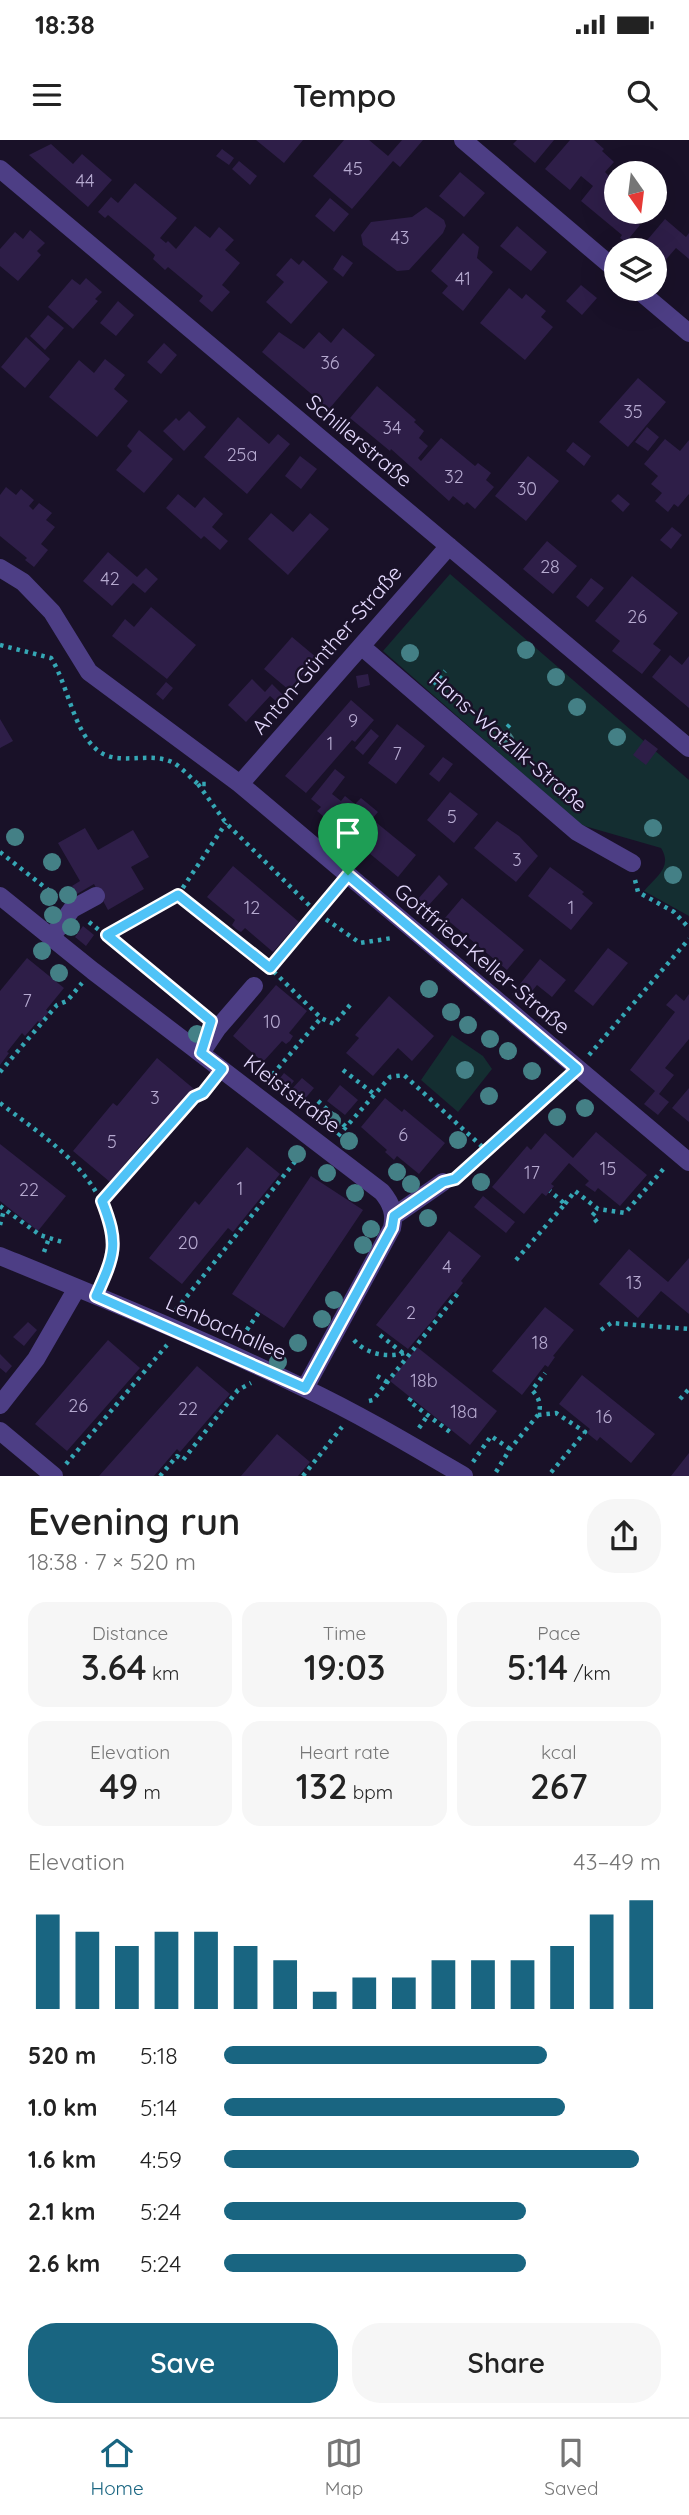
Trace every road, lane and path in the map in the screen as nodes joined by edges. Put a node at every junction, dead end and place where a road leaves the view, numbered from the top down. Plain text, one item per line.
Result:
1 (463, 140) edge
2 (0, 169) edge
3 (604, 260) edge
4 (651, 301) edge
5 (689, 333) edge
6 (449, 546) junction
7 (0, 568) edge
8 (0, 645) edge
9 (361, 646) junction
10 (689, 748) edge
11 (198, 784) junction
12 (213, 784) dead end
13 (240, 784) junction
14 (226, 824) junction
15 (0, 852) edge
16 (632, 863) joint
17 (348, 875) junction
18 (96, 895) dead end
19 (178, 895) junction
20 (0, 896) edge
21 (64, 903) dead end
22 (317, 913) junction
23 (83, 917) dead end
24 (689, 928) edge
25 (417, 934) junction
26 (107, 935) junction
27 (51, 938) junction
28 (689, 939) edge
29 (270, 968) junction
30 (93, 971) junction
31 (254, 986) dead end
32 (350, 1005) dead end
33 (321, 1018) junction
34 (211, 1021) dead end
35 (201, 1053) junction
36 (222, 1069) junction
37 (577, 1069) junction
38 (343, 1070) dead end
39 (0, 1072) edge
40 (374, 1094) junction
41 (256, 1095) junction
42 (317, 1101) dead end
43 (0, 1103) edge
44 (346, 1127) junction
45 (320, 1144) junction
46 (488, 1152) junction
47 (683, 1158) edge
48 (443, 1182) joint
49 (550, 1191) dead end
50 (102, 1201) junction
51 (565, 1203) junction
52 (2, 1208) edge
53 (598, 1209) junction
54 (394, 1216) junction
55 (597, 1222) dead end
56 (0, 1225) edge
57 (49, 1238) junction
58 (62, 1242) dead end
59 (44, 1252) dead end
60 (0, 1256) edge
61 (516, 1260) dead end
62 (77, 1288) junction
63 (459, 1292) dead end
64 (96, 1296) junction
65 (259, 1312) dead end
66 (165, 1325) junction
67 (338, 1328) junction
68 (689, 1329) edge
69 (601, 1330) dead end
70 (380, 1335) dead end
71 (242, 1338) dead end
72 (167, 1345) dead end
73 (406, 1355) junction
74 (545, 1373) dead end
75 (377, 1376) dead end
76 (387, 1382) junction
77 (248, 1385) dead end
78 (305, 1388) junction
79 (689, 1388) edge
80 (411, 1398) dead end
81 (680, 1399) dead end
82 (0, 1405) edge
83 (351, 1412) junction
84 (428, 1415) junction
85 (538, 1415) junction
86 (419, 1428) dead end
87 (340, 1429) dead end
88 (0, 1431) edge
89 (452, 1431) dead end
90 (510, 1449) junction
91 (59, 1470) edge
92 (496, 1472) dead end
93 (160, 1475) edge
94 (304, 1475) edge
95 (464, 1475) edge
96 (548, 1475) edge

1 - 3 street
2 - 6 street, Schillerstraße
4 - 5 street
6 - 9 street, Anton-Günther-Straße
6 - 10 street, Schillerstraße
7 - 13 street, Gottfried-Keller-Straße
8 - 11 path
9 - 13 street, Anton-Günther-Straße
9 - 16 street, Hans-Watzlik-Straße
11 - 12 path
11 - 14 path
13 - 17 street, Gottfried-Keller-Straße
14 - 19 path
14 - 22 path
15 - 21 path
16 - 24 path
17 - 22 path
17 - 25 street, Gottfried-Keller-Straße
18 - 27 street
19 - 26 path
19 - 29 path
20 - 27 street, Kleiststraße
22 - 25 path
22 - 29 path
23 - 26 path
25 - 37 street, Gottfried-Keller-Straße
26 - 34 path
27 - 30 street, Kleiststraße
28 - 37 path
29 - 33 path
30 - 35 street, Kleiststraße
30 - 39 path
31 - 35 street
32 - 33 path
33 - 41 path
35 - 36 street, Kleiststraße
36 - 41 street, Kleiststraße
36 - 50 path
37 - 46 path
37 - 47 street, Gottfried-Keller-Straße
38 - 40 path
40 - 44 path
40 - 46 path
41 - 45 street, Kleiststraße
42 - 44 path
43 - 50 path
44 - 45 path
45 - 54 street, Kleiststraße
45 - 66 path
46 - 48 path
47 - 53 path
48 - 54 street
49 - 51 path
50 - 64 path
51 - 53 path
51 - 61 path
52 - 56 path
52 - 57 path
53 - 55 path
54 - 67 street
57 - 58 path
57 - 59 path
60 - 62 street, Lenbachallee
62 - 64 street, Lenbachallee
62 - 82 street
63 - 73 path
64 - 66 street, Lenbachallee
65 - 71 path
66 - 78 street, Lenbachallee
67 - 73 path
67 - 78 street
68 - 69 path
70 - 73 path
72 - 91 path
73 - 76 path
74 - 85 path
75 - 76 path
76 - 83 path
77 - 93 path
78 - 83 street, Lenbachallee
79 - 81 path
80 - 84 path
83 - 95 street, Lenbachallee
84 - 86 path
84 - 89 path
85 - 90 path
85 - 96 path
87 - 94 path
88 - 91 street
90 - 92 path
90 - 95 path

